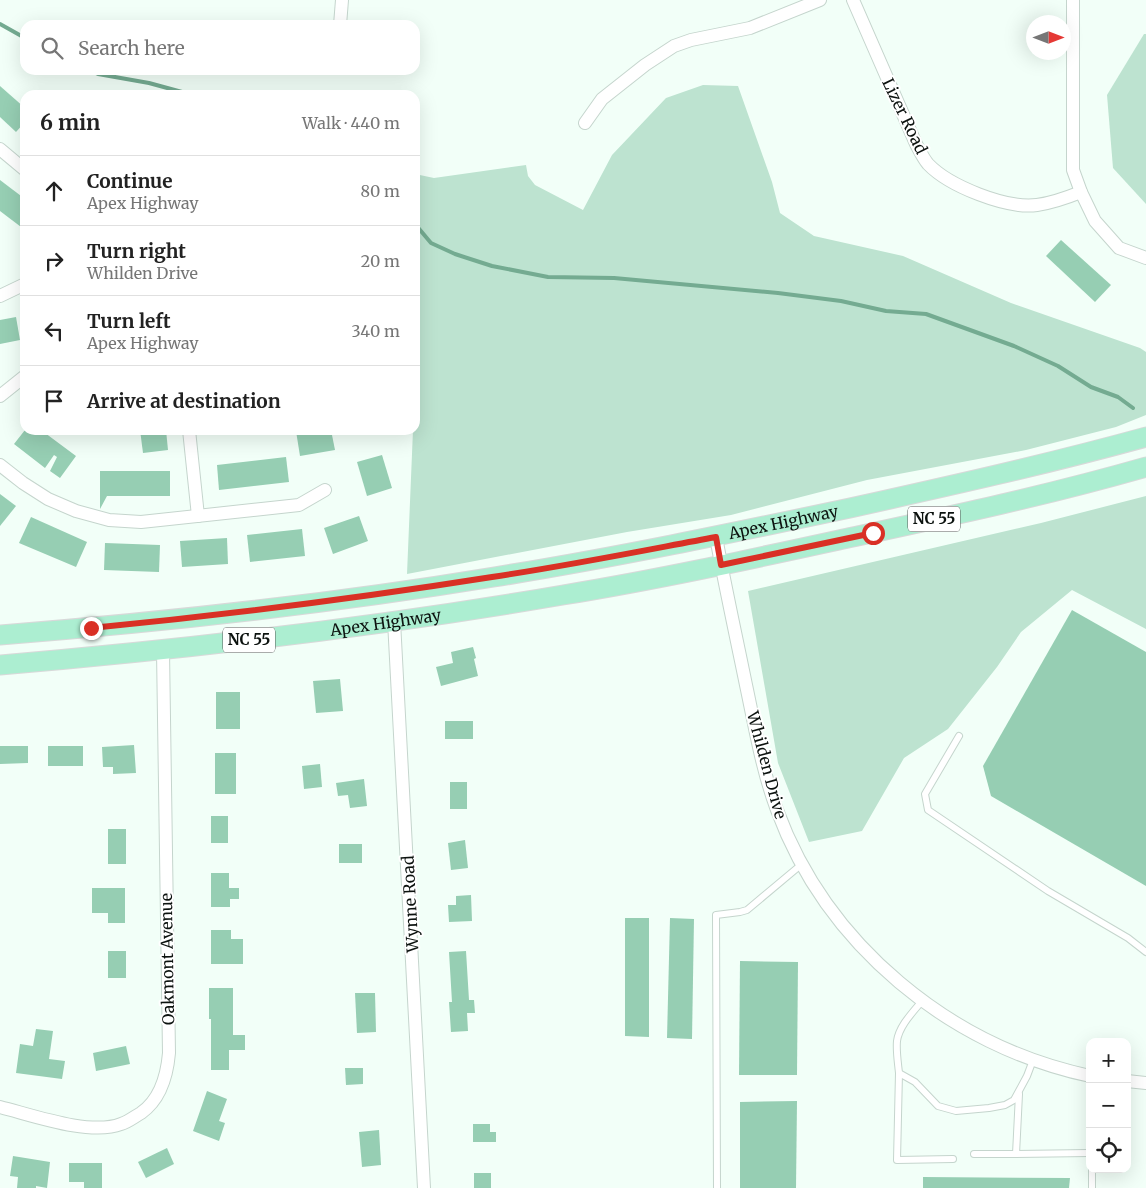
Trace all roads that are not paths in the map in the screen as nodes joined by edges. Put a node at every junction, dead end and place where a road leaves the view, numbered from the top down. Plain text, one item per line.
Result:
1 (342, 0) edge
2 (820, 0) edge
3 (853, 0) edge
4 (1073, 0) edge
5 (340, 20) edge
6 (585, 123) dead end
7 (0, 149) edge
8 (20, 166) edge
9 (1080, 192) junction
10 (1146, 258) edge
11 (20, 286) edge
12 (0, 296) edge
13 (20, 380) edge
14 (0, 396) edge
15 (190, 435) edge
16 (1146, 437) edge
17 (0, 466) edge
18 (1146, 467) edge
19 (325, 490) dead end
20 (198, 516) junction
21 (716, 537) junction
22 (721, 565) junction
23 (394, 621) junction
24 (0, 636) edge
25 (163, 650) junction
26 (0, 665) edge
27 (959, 736) dead end
28 (802, 864) junction
29 (1146, 952) edge
30 (922, 1001) junction
31 (1033, 1060) junction
32 (899, 1073) junction
33 (1086, 1075) edge
34 (1131, 1081) edge
35 (1146, 1083) edge
36 (1019, 1093) junction
37 (0, 1107) edge
38 (1086, 1153) edge
39 (974, 1154) dead end
40 (1016, 1154) junction
41 (953, 1159) dead end
42 (1092, 1173) edge
43 (424, 1188) edge
44 (717, 1188) edge
45 (1092, 1188) edge

1 - 5 street
2 - 6 street
3 - 9 street, Lizer Road
4 - 9 street
7 - 8 street
9 - 10 street
11 - 12 street
13 - 14 street
15 - 20 street
16 - 21 main road, Apex Highway / NC 55
17 - 20 street
18 - 22 main road, Apex Highway / NC 55
19 - 20 street
21 - 22 street, Whilden Drive
21 - 24 main road, Apex Highway / NC 55
22 - 23 main road, Apex Highway / NC 55
22 - 28 street, Whilden Drive
23 - 25 main road, Apex Highway / NC 55
23 - 43 street, Wynne Road
25 - 26 main road, Apex Highway / NC 55
25 - 37 street, Oakmont Avenue
27 - 29 lane
28 - 30 street, Whilden Drive
28 - 44 lane
30 - 31 street, Whilden Drive
30 - 32 lane
31 - 33 street, Whilden Drive
31 - 36 lane
32 - 36 lane
32 - 41 lane
34 - 35 street
36 - 40 lane
38 - 40 lane
39 - 40 lane
42 - 45 lane

